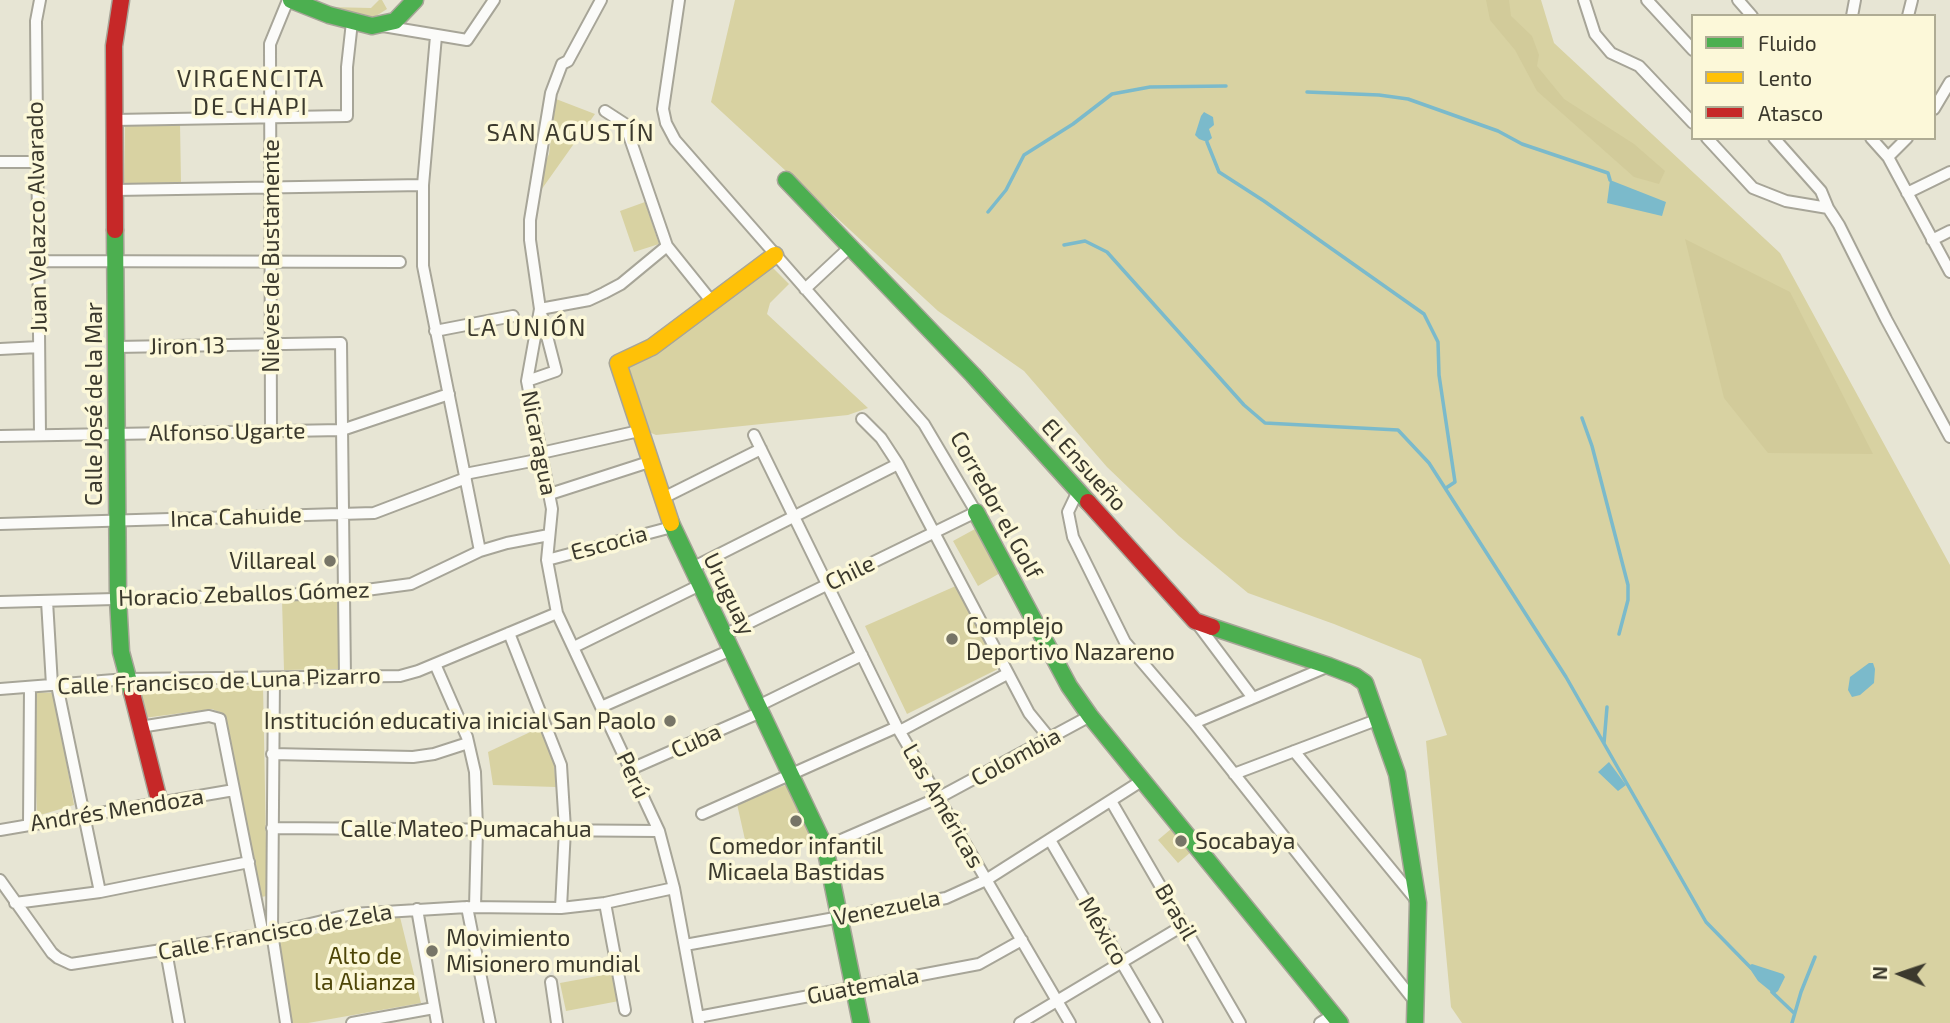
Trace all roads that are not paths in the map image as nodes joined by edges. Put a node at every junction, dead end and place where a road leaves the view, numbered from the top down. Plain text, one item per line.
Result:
1 (40, 0) edge
2 (121, 0) edge
3 (290, 0) edge
4 (415, 0) edge
5 (494, 0) edge
6 (601, 0) edge
7 (679, 0) edge
8 (1584, 0) edge
9 (1647, 0) edge
10 (1738, 0) edge
11 (1750, 14) edge
12 (352, 22) junction
13 (380, 26) junction
14 (436, 36) junction
15 (1691, 48) edge
16 (1950, 82) edge
17 (1936, 105) edge
18 (605, 111) dead end
19 (270, 117) junction
20 (114, 120) junction
21 (1691, 121) edge
22 (1709, 140) edge
23 (1776, 140) edge
24 (1873, 140) edge
25 (1906, 140) edge
26 (1888, 158) junction
27 (0, 162) edge
28 (37, 162) junction
29 (1950, 172) edge
30 (786, 180) dead end
31 (423, 185) junction
32 (270, 188) junction
33 (115, 190) junction
34 (1907, 193) junction
35 (1828, 208) junction
36 (1950, 231) edge
37 (1932, 240) junction
38 (667, 246) junction
39 (850, 247) junction
40 (775, 255) junction
41 (271, 260) junction
42 (38, 261) junction
43 (115, 261) junction
44 (400, 262) dead end
45 (1950, 272) edge
46 (805, 289) junction
47 (712, 302) junction
48 (540, 309) junction
49 (513, 316) dead end
50 (435, 331) junction
51 (271, 344) junction
52 (39, 347) junction
53 (116, 347) junction
54 (0, 349) edge
55 (527, 381) junction
56 (449, 394) junction
57 (862, 419) dead end
58 (342, 430) junction
59 (271, 431) junction
60 (639, 432) junction
61 (117, 434) junction
62 (40, 435) junction
63 (754, 435) dead end
64 (0, 436) edge
65 (1950, 437) edge
66 (761, 449) junction
67 (542, 456) junction
68 (649, 462) junction
69 (898, 464) junction
70 (465, 476) junction
71 (1078, 491) junction
72 (550, 494) junction
73 (661, 499) junction
74 (976, 512) junction
75 (343, 514) junction
76 (794, 516) junction
77 (117, 521) junction
78 (0, 524) edge
79 (672, 527) junction
80 (933, 532) junction
81 (549, 535) junction
82 (481, 551) junction
83 (547, 560) junction
84 (691, 568) junction
85 (827, 584) junction
86 (700, 585) junction
87 (344, 593) junction
88 (118, 599) junction
89 (47, 601) junction
90 (0, 602) edge
91 (557, 613) junction
92 (1195, 621) junction
93 (509, 633) junction
94 (724, 635) junction
95 (574, 647) junction
96 (731, 650) junction
97 (862, 655) junction
98 (435, 664) junction
99 (1329, 666) junction
100 (1007, 674) junction
101 (345, 677) junction
102 (274, 678) junction
103 (127, 679) junction
104 (54, 685) junction
105 (30, 687) junction
106 (0, 689) edge
107 (1252, 698) junction
108 (601, 707) junction
109 (759, 709) junction
110 (1090, 716) junction
111 (1379, 719) junction
112 (1194, 723) junction
113 (140, 727) junction
114 (898, 729) junction
115 (1051, 740) junction
116 (468, 743) junction
117 (1294, 751) junction
118 (272, 754) junction
119 (631, 769) junction
120 (1234, 774) junction
121 (790, 775) junction
122 (1143, 780) junction
123 (234, 790) junction
124 (938, 798) junction
125 (1111, 801) junction
126 (160, 804) junction
127 (702, 814) dead end
128 (85, 816) junction
129 (29, 824) junction
130 (272, 828) junction
131 (477, 829) junction
132 (565, 829) junction
133 (0, 830) edge
134 (659, 831) junction
135 (1050, 839) junction
136 (825, 847) junction
137 (248, 862) junction
138 (0, 880) edge
139 (986, 880) junction
140 (674, 888) junction
141 (100, 891) junction
142 (15, 903) junction
143 (605, 903) junction
144 (1418, 903) junction
145 (471, 907) junction
146 (561, 908) junction
147 (417, 909) junction
148 (839, 917) junction
149 (1184, 925) junction
150 (268, 934) junction
151 (1022, 940) junction
152 (685, 945) junction
153 (166, 951) junction
154 (1122, 962) junction
155 (551, 982) dead end
156 (854, 987) junction
157 (1058, 1002) junction
158 (1416, 1003) junction
159 (434, 1008) junction
160 (625, 1010) dead end
161 (699, 1020) edge
162 (1331, 1020) edge
163 (179, 1023) edge
164 (286, 1023) edge
165 (352, 1023) edge
166 (437, 1023) edge
167 (490, 1023) edge
168 (557, 1023) edge
169 (861, 1023) edge
170 (1020, 1023) edge
171 (1070, 1023) edge
172 (1157, 1023) edge
173 (1240, 1023) edge
174 (1415, 1023) edge

1 - 28 street, Juan Velazco Alvarado
2 - 20 street, Calle José de la Mar
3 - 12 street
3 - 19 street, Nieves de Bustamente
4 - 13 street
5 - 14 street
6 - 48 street
7 - 40 street, Corredor el Golf
8 - 21 street
9 - 15 street
10 - 11 street
12 - 13 street
12 - 19 street
13 - 14 street
14 - 31 street
16 - 17 street
18 - 38 street
19 - 20 street
19 - 32 street, Nieves de Bustamente
20 - 33 street, Calle José de la Mar
22 - 35 street
23 - 35 street
24 - 26 street
25 - 26 street
26 - 34 street
27 - 28 street
28 - 42 street, Juan Velazco Alvarado
29 - 34 street
30 - 39 street, El Ensueño
31 - 32 street
31 - 50 street
32 - 33 street
32 - 41 street, Nieves de Bustamente
33 - 43 street, Calle José de la Mar
34 - 37 street
35 - 65 street
36 - 37 street
37 - 45 street
38 - 47 street
38 - 48 street
39 - 46 street
39 - 71 street, El Ensueño
40 - 46 street, Corredor el Golf
40 - 47 street, Uruguay
41 - 43 street
41 - 44 street
41 - 51 street, Nieves de Bustamente
42 - 43 street
42 - 52 street, Juan Velazco Alvarado
43 - 53 street, Calle José de la Mar
46 - 74 street, Corredor el Golf
47 - 60 street, Uruguay
48 - 55 street, Nicaragua
48 - 55 street
49 - 50 street
50 - 56 street
51 - 53 street, Jiron 13
51 - 58 street, Jiron 13
51 - 59 street, Nieves de Bustamente
52 - 54 street
52 - 62 street, Juan Velazco Alvarado
53 - 61 street, Calle José de la Mar
55 - 67 street, Nicaragua
56 - 58 street, Alfonso Ugarte
56 - 70 street
57 - 69 street
58 - 59 street, Alfonso Ugarte
58 - 75 street
59 - 61 street, Alfonso Ugarte
60 - 67 street, Inca Cahuide
60 - 68 street, Uruguay
61 - 62 street, Alfonso Ugarte
61 - 77 street, Calle José de la Mar
62 - 64 street, Alfonso Ugarte
63 - 66 street, Las Américas
66 - 73 street
66 - 76 street, Las Américas
67 - 70 street, Inca Cahuide
67 - 72 street, Nicaragua
68 - 72 street
68 - 73 street, Uruguay
69 - 76 street
69 - 80 street
70 - 75 street, Inca Cahuide
70 - 82 street
71 - 92 street, El Ensueño
71 - 112 street
72 - 81 street, Nicaragua
73 - 79 street, Uruguay
74 - 80 street, Chile
74 - 110 street, Corredor el Golf
75 - 77 street, Inca Cahuide
75 - 87 street
76 - 84 street
76 - 85 street, Las Américas
77 - 78 street, Inca Cahuide
77 - 88 street, Calle José de la Mar
79 - 83 street, Escocia
79 - 84 street, Uruguay
80 - 85 street, Chile
80 - 100 street
81 - 82 street, Horacio Zeballos Gómez
81 - 83 street, Perú
82 - 87 street, Horacio Zeballos Gómez
83 - 91 street, Perú
84 - 86 street, Uruguay
85 - 94 street, Chile
85 - 97 street, Las Américas
86 - 94 street, Uruguay
86 - 95 street
87 - 88 street, Horacio Zeballos Gómez
87 - 101 street
88 - 89 street, Horacio Zeballos Gómez
88 - 103 street, Calle José de la Mar
89 - 90 street, Horacio Zeballos Gómez
89 - 104 street
91 - 93 street, Calle Francisco de Luna Pizarro
91 - 95 street, Perú
92 - 99 street, El Ensueño
92 - 107 street
93 - 98 street, Calle Francisco de Luna Pizarro
93 - 132 street
94 - 96 street, Uruguay
95 - 108 street, Perú
96 - 108 street
96 - 109 street, Uruguay
97 - 109 street, Cuba
97 - 114 street, Las Américas
98 - 101 street, Calle Francisco de Luna Pizarro
98 - 116 street
99 - 107 street
99 - 111 street, El Ensueño
100 - 114 street
100 - 115 street
101 - 102 street, Calle Francisco de Luna Pizarro
102 - 103 street, Calle Francisco de Luna Pizarro
102 - 118 street
103 - 104 street, Calle Francisco de Luna Pizarro
103 - 113 street, Calle José de la Mar
104 - 105 street, Calle Francisco de Luna Pizarro
104 - 128 street
105 - 106 street, Calle Francisco de Luna Pizarro
105 - 129 street
107 - 112 street
108 - 119 street, Perú
109 - 119 street, Cuba
109 - 121 street, Uruguay
110 - 115 street, Colombia
110 - 122 street, Corredor el Golf
111 - 117 street
111 - 144 street, El Ensueño
112 - 120 street
113 - 123 street
113 - 126 street, Calle José de la Mar
114 - 121 street
114 - 124 street, Las Américas
115 - 124 street, Colombia
116 - 118 street
116 - 131 street
117 - 120 street
117 - 144 street
118 - 130 street
119 - 134 street, Perú
120 - 158 street
121 - 127 street
121 - 136 street, Uruguay
122 - 125 street, Venezuela
122 - 162 street, Corredor el Golf
123 - 126 street, Andrés Mendoza
123 - 137 street
124 - 136 street, Colombia
124 - 139 street, Las Américas
125 - 135 street, Venezuela
125 - 149 street, Brasil
126 - 128 street, Andrés Mendoza
128 - 129 street, Andrés Mendoza
128 - 141 street
129 - 133 street, Andrés Mendoza
130 - 131 street, Calle Mateo Pumacahua
130 - 150 street
131 - 132 street, Calle Mateo Pumacahua
131 - 145 street
132 - 134 street, Calle Mateo Pumacahua
132 - 146 street
134 - 140 street, Perú
135 - 139 street, Venezuela
135 - 154 street, México
136 - 148 street, Uruguay
137 - 141 street
137 - 150 street
138 - 142 street, Calle Francisco de Zela
139 - 148 street, Venezuela
139 - 151 street, Las Américas
140 - 143 street, Calle Francisco de Zela
140 - 152 street, Perú
141 - 142 street
142 - 153 street, Calle Francisco de Zela
143 - 146 street, Calle Francisco de Zela
143 - 160 street
144 - 158 street, El Ensueño
145 - 146 street, Calle Francisco de Zela
145 - 147 street, Calle Francisco de Zela
145 - 167 street
147 - 150 street, Calle Francisco de Zela
147 - 159 street
148 - 152 street, Venezuela
148 - 156 street, Uruguay
149 - 154 street
149 - 173 street, Brasil
150 - 153 street, Calle Francisco de Zela
150 - 164 street
151 - 156 street, Guatemala
151 - 157 street, Las Américas
152 - 161 street, Perú
153 - 163 street
154 - 157 street
154 - 172 street, México
155 - 168 street
156 - 161 street, Guatemala
156 - 169 street, Uruguay
157 - 170 street
157 - 171 street, Las Américas
158 - 174 street, El Ensueño
159 - 165 street
159 - 166 street

